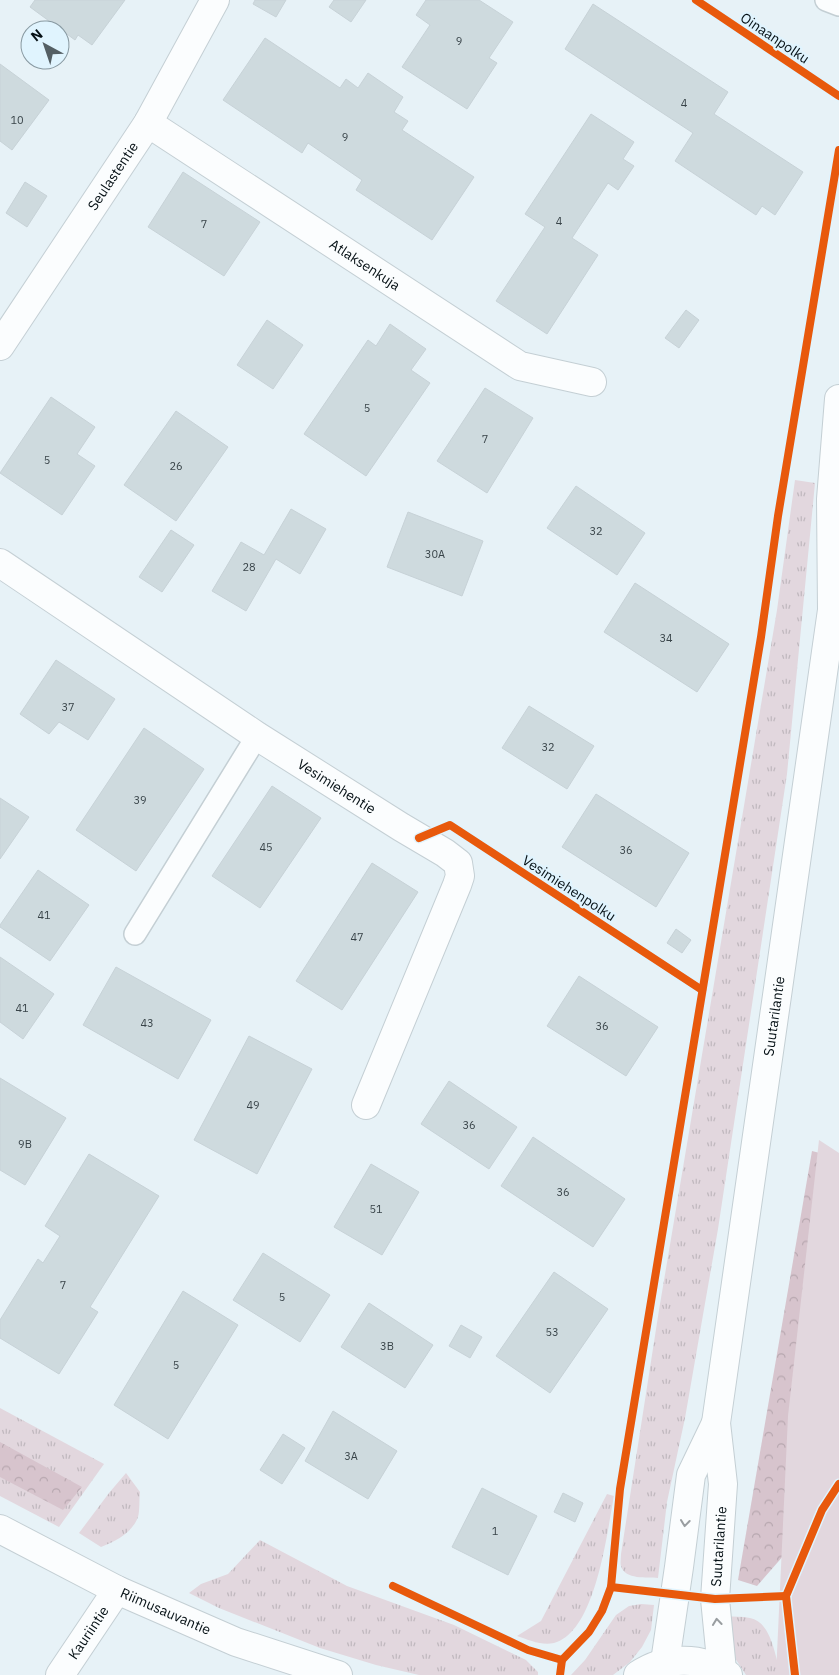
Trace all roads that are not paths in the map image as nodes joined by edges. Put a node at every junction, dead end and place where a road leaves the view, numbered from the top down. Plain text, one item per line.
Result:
1 (215, 0) edge
2 (826, 0) edge
3 (839, 5) edge
4 (148, 123) junction
5 (0, 346) edge
6 (592, 382) dead end
7 (839, 399) edge
8 (0, 563) edge
9 (835, 599) edge
10 (257, 736) junction
11 (135, 934) dead end
12 (366, 1105) dead end
13 (716, 1423) junction
14 (0, 1529) edge
15 (117, 1590) junction
16 (665, 1662) junction
17 (725, 1672) edge
18 (60, 1675) edge
19 (338, 1675) edge
20 (638, 1675) edge

1 - 4 street, Seulastentie
2 - 3 lane
4 - 5 street, Seulastentie
4 - 6 street, Atlaksenkuja
7 - 9 street, Suutarilantie
8 - 10 street, Vesimiehentie
9 - 13 street, Suutarilantie
10 - 11 lane
10 - 12 street, Vesimiehentie
13 -> 16 street, Suutarilantie
17 -> 13 street, Suutarilantie
14 - 15 street, Riimusauvantie
15 - 18 street, Kauriintie
15 - 19 street, Riimusauvantie
16 - 17 street
16 - 20 street

